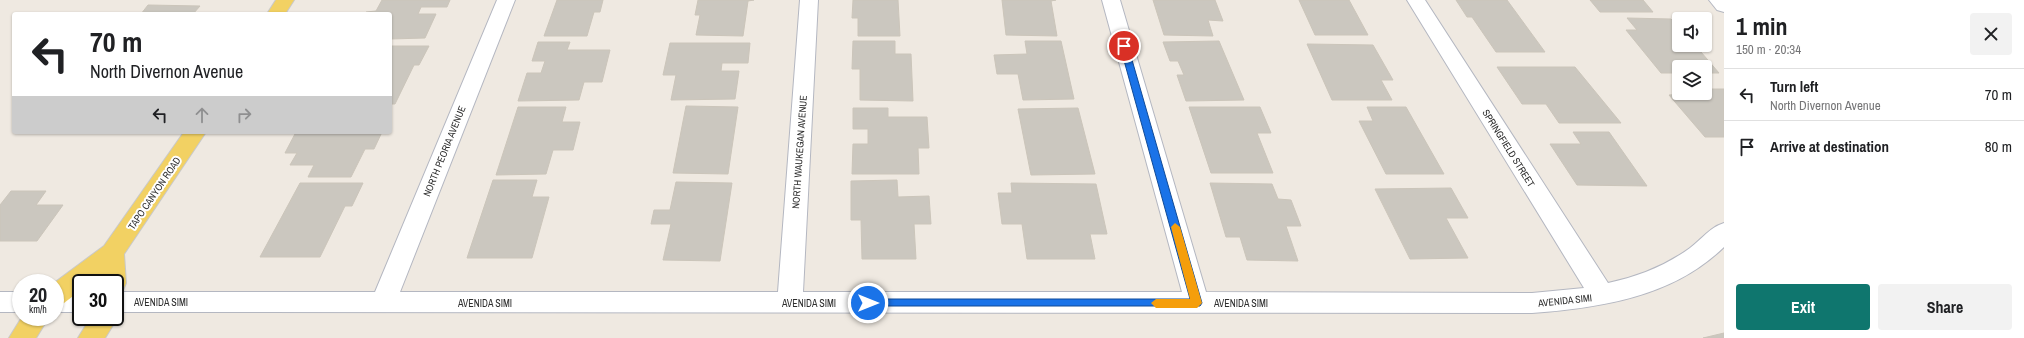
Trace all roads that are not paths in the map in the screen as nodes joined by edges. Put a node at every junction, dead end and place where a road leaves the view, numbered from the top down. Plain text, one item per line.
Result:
1 (285, 0) edge
2 (506, 0) edge
3 (809, 0) edge
4 (1111, 0) edge
5 (1416, 0) edge
6 (1718, 0) edge
7 (1724, 6) edge
8 (277, 12) edge
9 (194, 134) edge
10 (1724, 232) edge
11 (112, 253) junction
12 (113, 274) edge
13 (64, 289) edge
14 (1602, 295) junction
15 (0, 302) edge
16 (12, 302) edge
17 (124, 302) edge
18 (383, 303) junction
19 (790, 303) junction
20 (1197, 303) junction
21 (30, 326) edge
22 (99, 326) edge
23 (22, 338) edge
24 (92, 338) edge

1 - 8 main road
2 - 18 street, NORTH PEORIA AVENUE
3 - 19 street, NORTH WAUKEGAN AVENUE
4 - 20 street
5 - 14 street, SPRINGFIELD STREET
6 - 7 street
9 - 11 main road, TAPO CANYON ROAD
10 - 14 street, AVENIDA SIMI
11 - 12 main road
11 - 13 main road, TAPO CANYON ROAD
14 - 20 street, AVENIDA SIMI
15 - 16 street
17 - 18 street, AVENIDA SIMI
18 - 19 street, AVENIDA SIMI
19 - 20 street, AVENIDA SIMI
21 - 23 main road
22 - 24 main road

